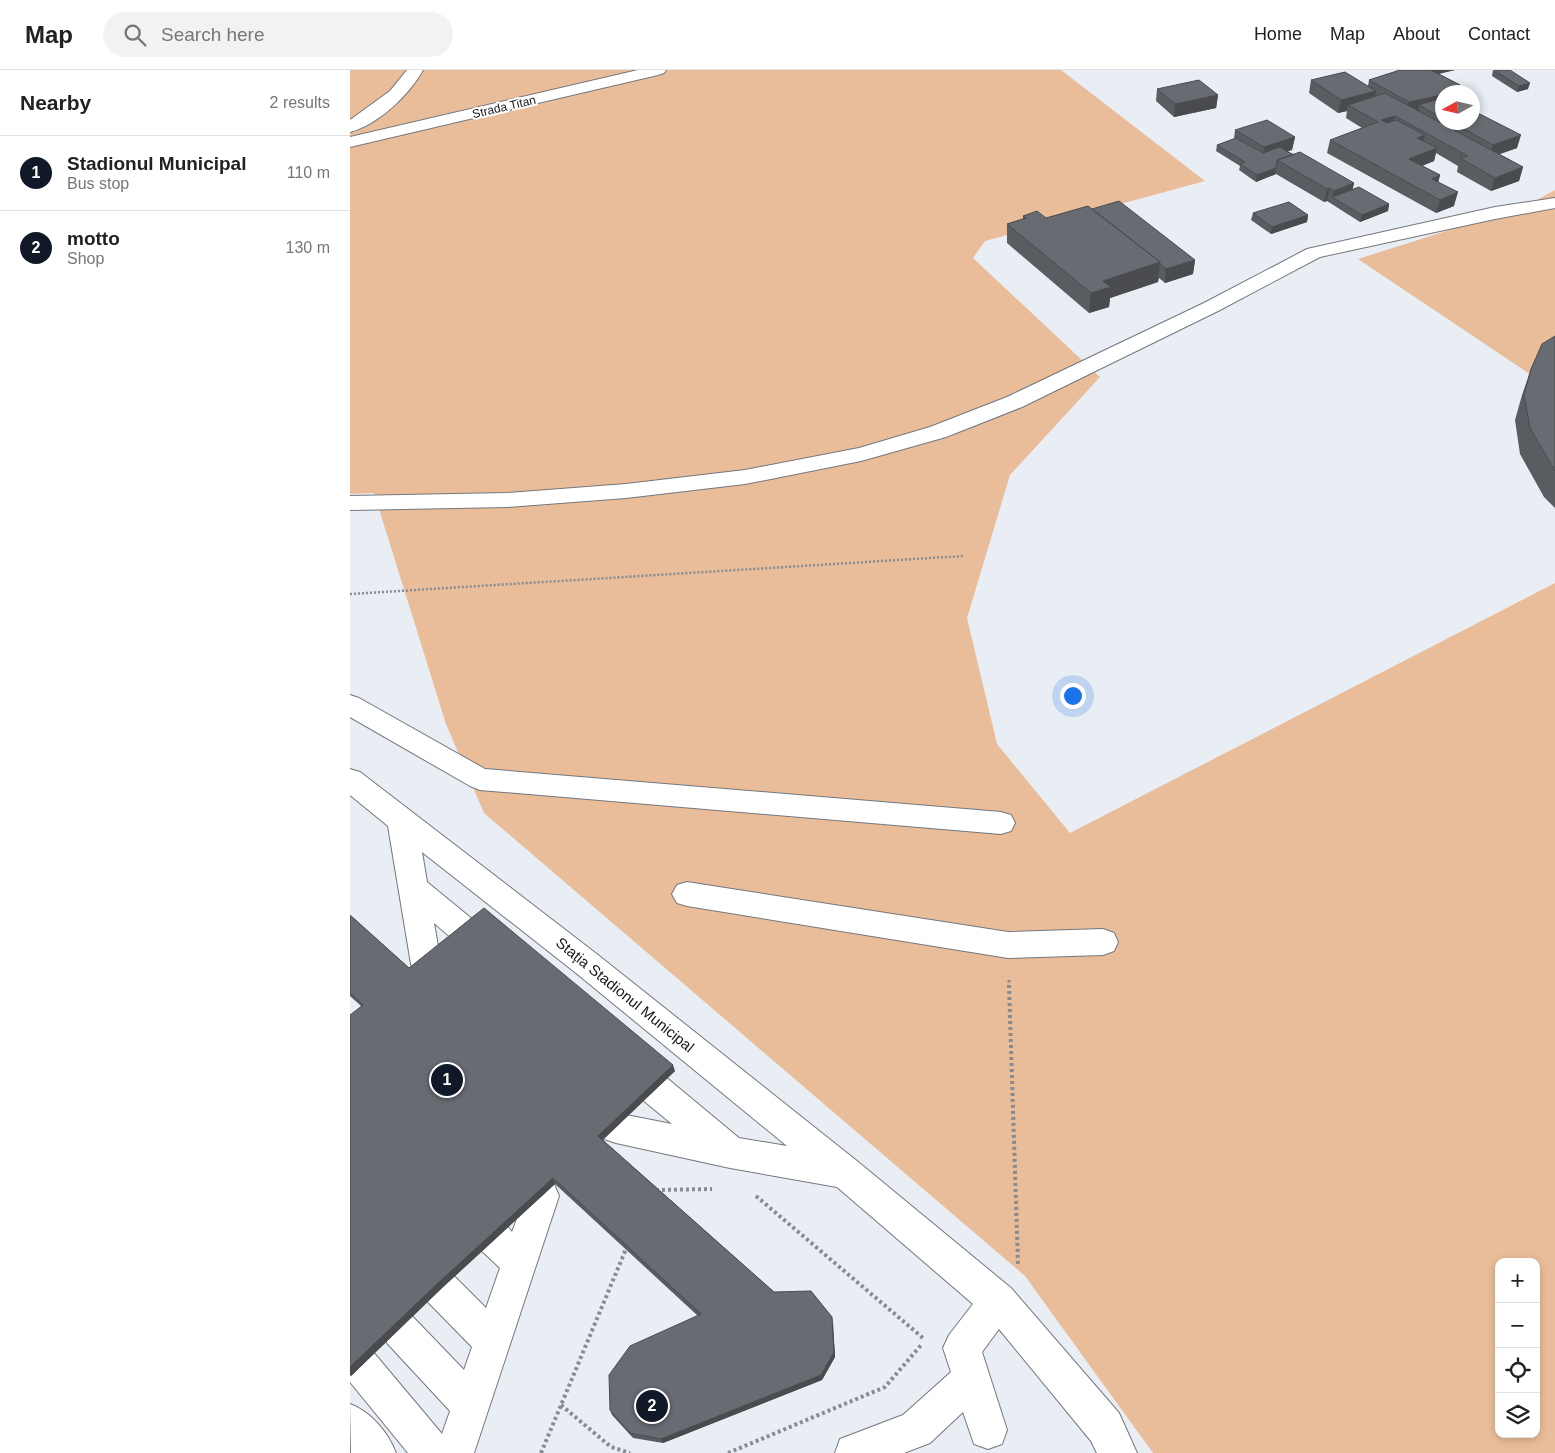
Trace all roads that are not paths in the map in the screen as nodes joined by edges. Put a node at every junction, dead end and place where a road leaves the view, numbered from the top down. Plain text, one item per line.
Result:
1 (416, 70) edge
2 (658, 70) edge
3 (350, 127) edge
4 (350, 142) edge
5 (1554, 203) edge
6 (350, 503) edge
7 (350, 705) edge
8 (350, 780) edge
9 (402, 821) junction
10 (1001, 823) dead end
11 (412, 887) junction
12 (687, 894) dead end
13 (466, 932) edge
14 (1103, 942) dead end
15 (426, 964) edge
16 (656, 1090) edge
17 (616, 1128) edge
18 (730, 1152) junction
19 (845, 1172) junction
20 (542, 1196) edge
21 (441, 1289) edge
22 (998, 1301) junction
23 (400, 1330) edge
24 (493, 1342) junction
25 (361, 1366) edge
26 (972, 1379) junction
27 (472, 1406) junction
28 (350, 1423) edge
29 (988, 1430) dead end
30 (377, 1453) edge
31 (433, 1453) edge
32 (455, 1453) edge
33 (854, 1453) edge
34 (1118, 1453) edge

1 - 3 lane
2 - 4 lane, Strada Titan
5 - 6 lane
7 - 10 lane
8 - 9 lane, Stația Stadionul Municipal
9 - 11 lane
9 - 19 lane, Stația Stadionul Municipal
11 - 13 lane
11 - 15 lane
12 - 14 lane
16 - 18 lane
17 - 18 lane
18 - 19 lane
19 - 22 lane, Stația Stadionul Municipal
20 - 24 lane
21 - 24 lane
22 - 26 lane
22 - 34 lane, Stația Stadionul Municipal
23 - 27 lane
24 - 27 lane
25 - 31 lane
26 - 29 lane
26 - 33 lane
27 - 32 lane
28 - 30 lane

